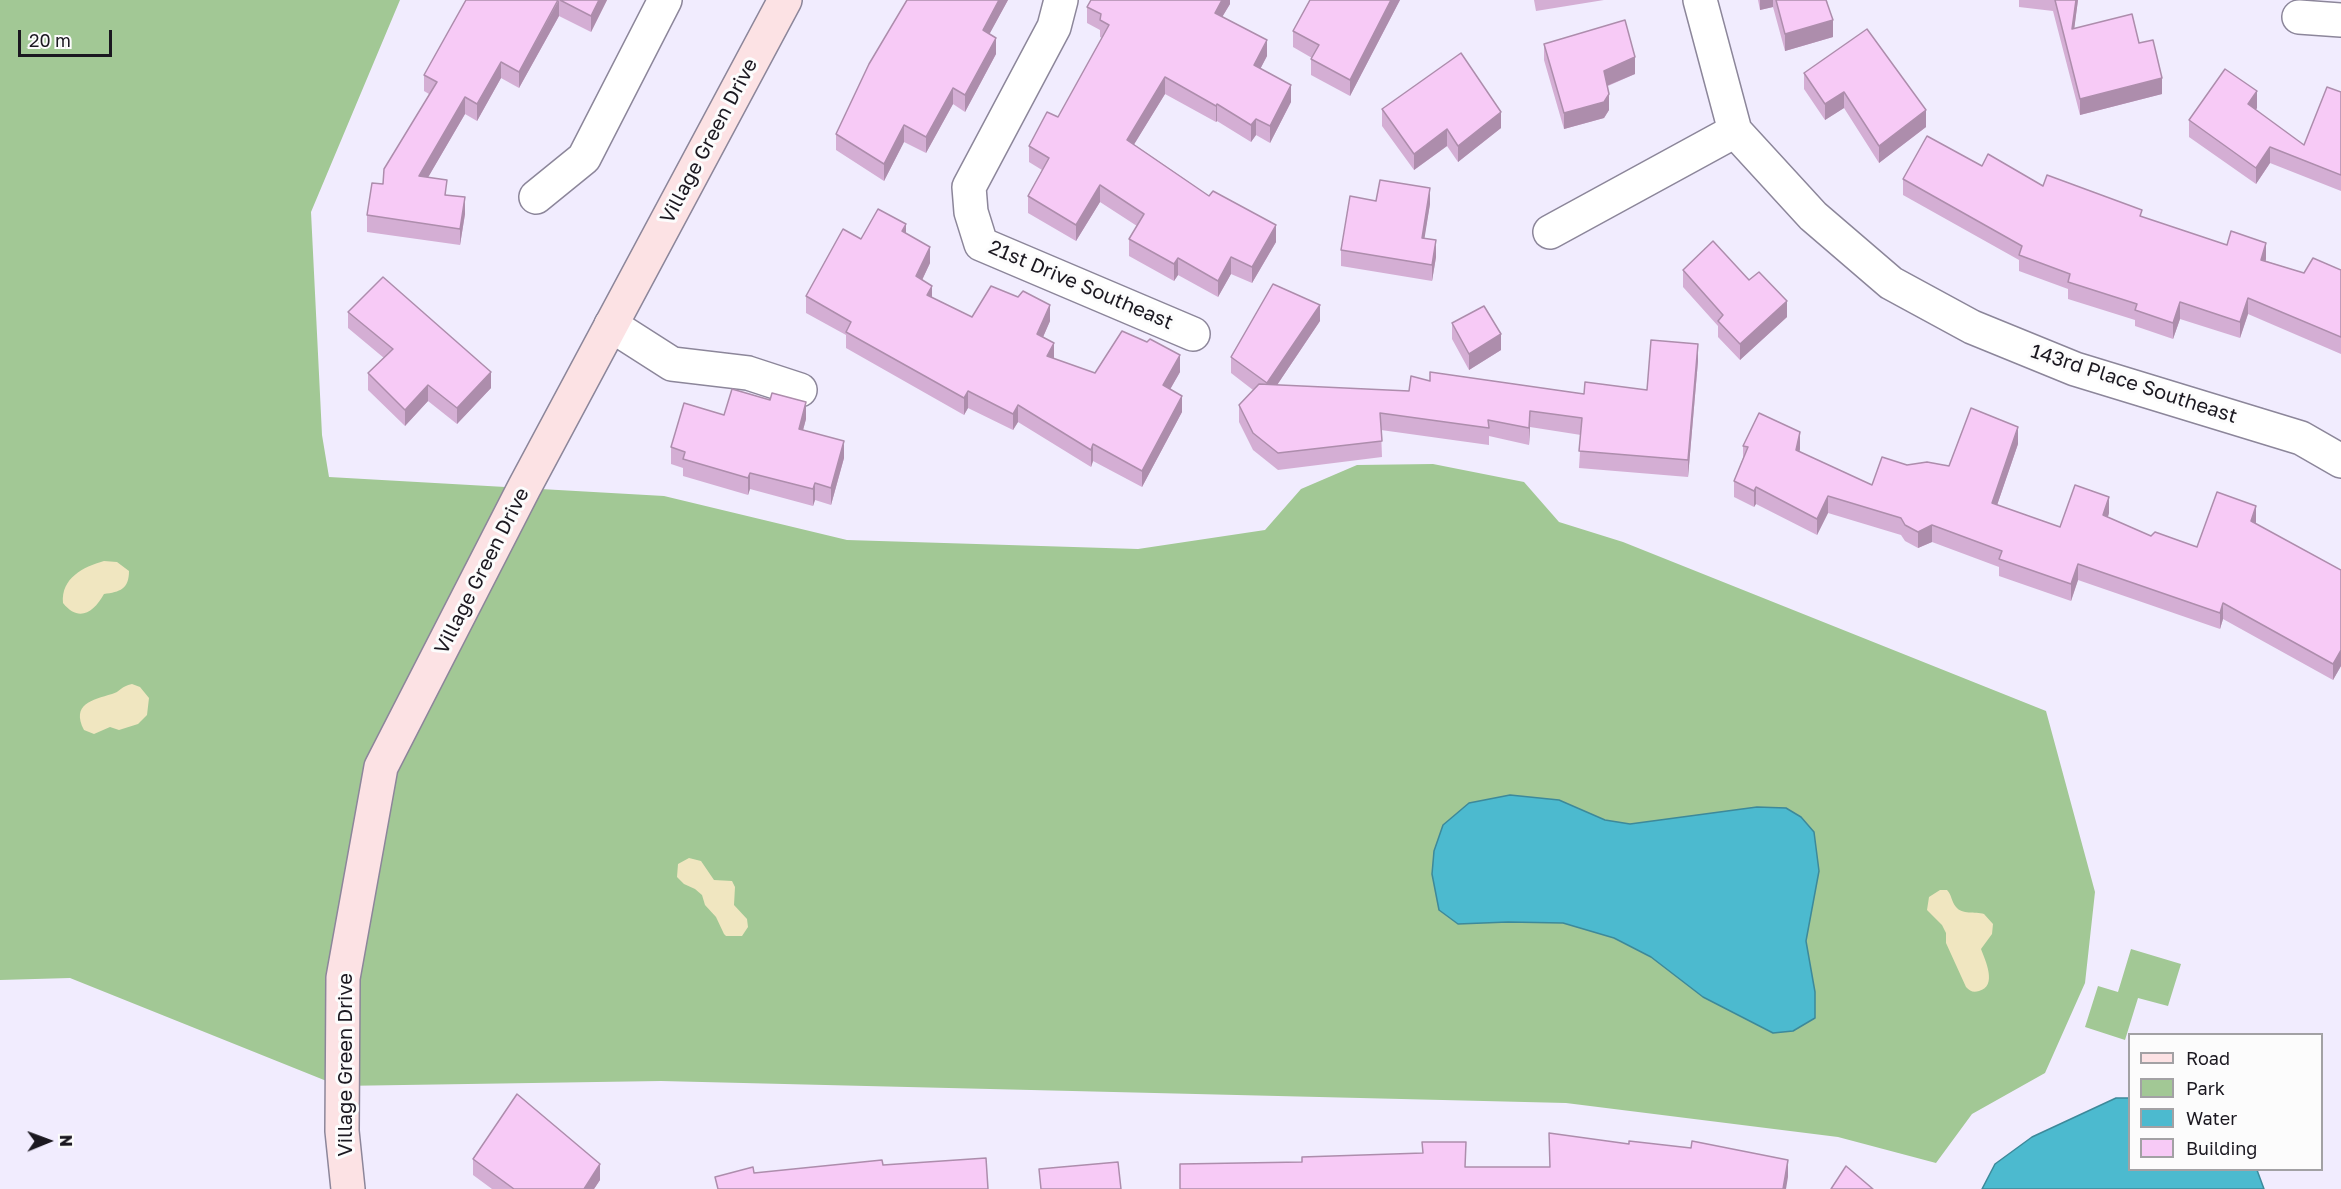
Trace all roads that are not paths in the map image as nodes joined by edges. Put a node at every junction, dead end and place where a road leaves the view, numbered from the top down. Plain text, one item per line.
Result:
1 (665, 0) edge
2 (785, 0) edge
3 (1061, 0) edge
4 (1700, 0) edge
5 (2299, 17) dead end
6 (2341, 20) edge
7 (1735, 131) junction
8 (536, 197) dead end
9 (1550, 232) dead end
10 (611, 325) junction
11 (1193, 334) dead end
12 (800, 390) dead end
13 (2341, 460) edge
14 (348, 1189) edge

1 - 8 street
2 - 10 street, Village Green Drive
3 - 11 street, 21st Drive Southeast
4 - 7 street, 143rd Place Southeast
5 - 6 street
7 - 9 street
7 - 13 street, 143rd Place Southeast
10 - 12 street
10 - 14 street, Village Green Drive

